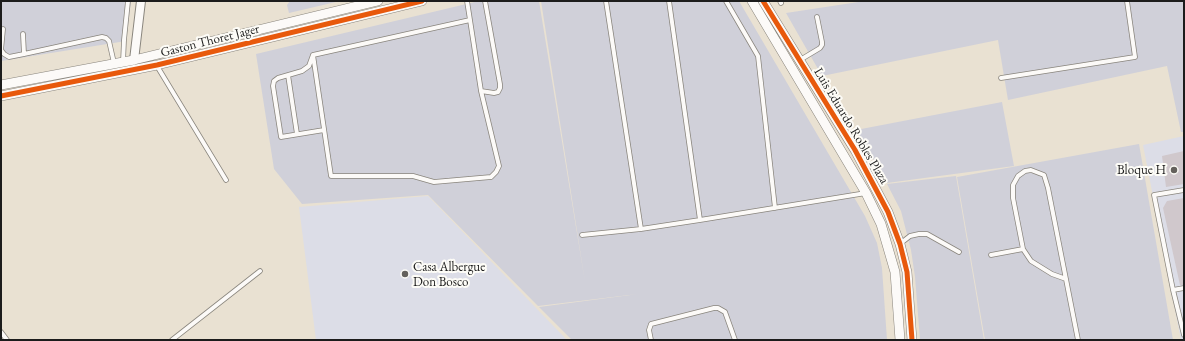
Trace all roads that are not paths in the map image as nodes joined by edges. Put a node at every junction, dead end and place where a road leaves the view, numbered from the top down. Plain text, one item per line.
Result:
1 (128, 1) edge
2 (141, 1) edge
3 (378, 1) edge
4 (422, 1) edge
5 (467, 1) edge
6 (485, 1) edge
7 (606, 1) edge
8 (669, 1) edge
9 (726, 1) edge
10 (752, 1) edge
11 (763, 1) edge
12 (1127, 1) edge
13 (817, 17) dead end
14 (470, 20) junction
15 (3, 29) dead end
16 (23, 34) dead end
17 (24, 54) junction
18 (313, 55) junction
19 (134, 60) junction
20 (800, 60) junction
21 (119, 63) junction
22 (157, 66) junction
23 (288, 75) junction
24 (1001, 78) dead end
25 (1, 85) edge
26 (481, 90) junction
27 (1, 96) edge
28 (324, 130) junction
29 (297, 134) junction
30 (226, 180) dead end
31 (1184, 190) edge
32 (866, 193) junction
33 (775, 208) junction
34 (700, 220) junction
35 (641, 228) junction
36 (582, 235) dead end
37 (900, 244) junction
38 (1023, 249) junction
39 (959, 252) dead end
40 (991, 255) dead end
41 (260, 271) dead end
42 (1066, 279) junction
43 (1184, 288) edge
44 (1173, 290) junction
45 (1, 332) edge
46 (1184, 335) edge
47 (7, 340) edge
48 (172, 340) edge
49 (651, 340) edge
50 (735, 340) edge
51 (900, 340) edge
52 (912, 340) edge
53 (1078, 340) edge

1 - 21 lane
2 - 19 street
3 - 19 street, Gaston Thoret Jager
4 - 22 street, Gaston Thoret Jager
5 - 14 lane
6 - 26 lane
7 - 35 lane
8 - 34 lane
9 - 33 lane
10 - 32 street, Luis Eduardo Robles Plaza
11 - 20 street, Luis Eduardo Robles Plaza
12 - 24 lane
13 - 20 lane
14 - 18 lane
14 - 26 lane
15 - 17 lane
16 - 17 lane
17 - 21 lane
18 - 23 lane
18 - 28 lane
19 - 21 street, Gaston Thoret Jager
20 - 37 street, Luis Eduardo Robles Plaza
21 - 25 street, Gaston Thoret Jager
22 - 27 street, Gaston Thoret Jager
22 - 30 lane
23 - 29 lane
23 - 29 lane
26 - 28 lane
28 - 29 lane
31 - 44 lane
32 - 33 lane
32 - 51 street, Luis Eduardo Robles Plaza
33 - 34 lane
34 - 35 lane
35 - 36 lane
37 - 39 lane
37 - 52 street, Luis Eduardo Robles Plaza
38 - 40 lane
38 - 42 lane
38 - 42 lane
41 - 48 lane
42 - 53 lane
43 - 44 lane
44 - 46 lane
45 - 47 lane
49 - 50 lane

